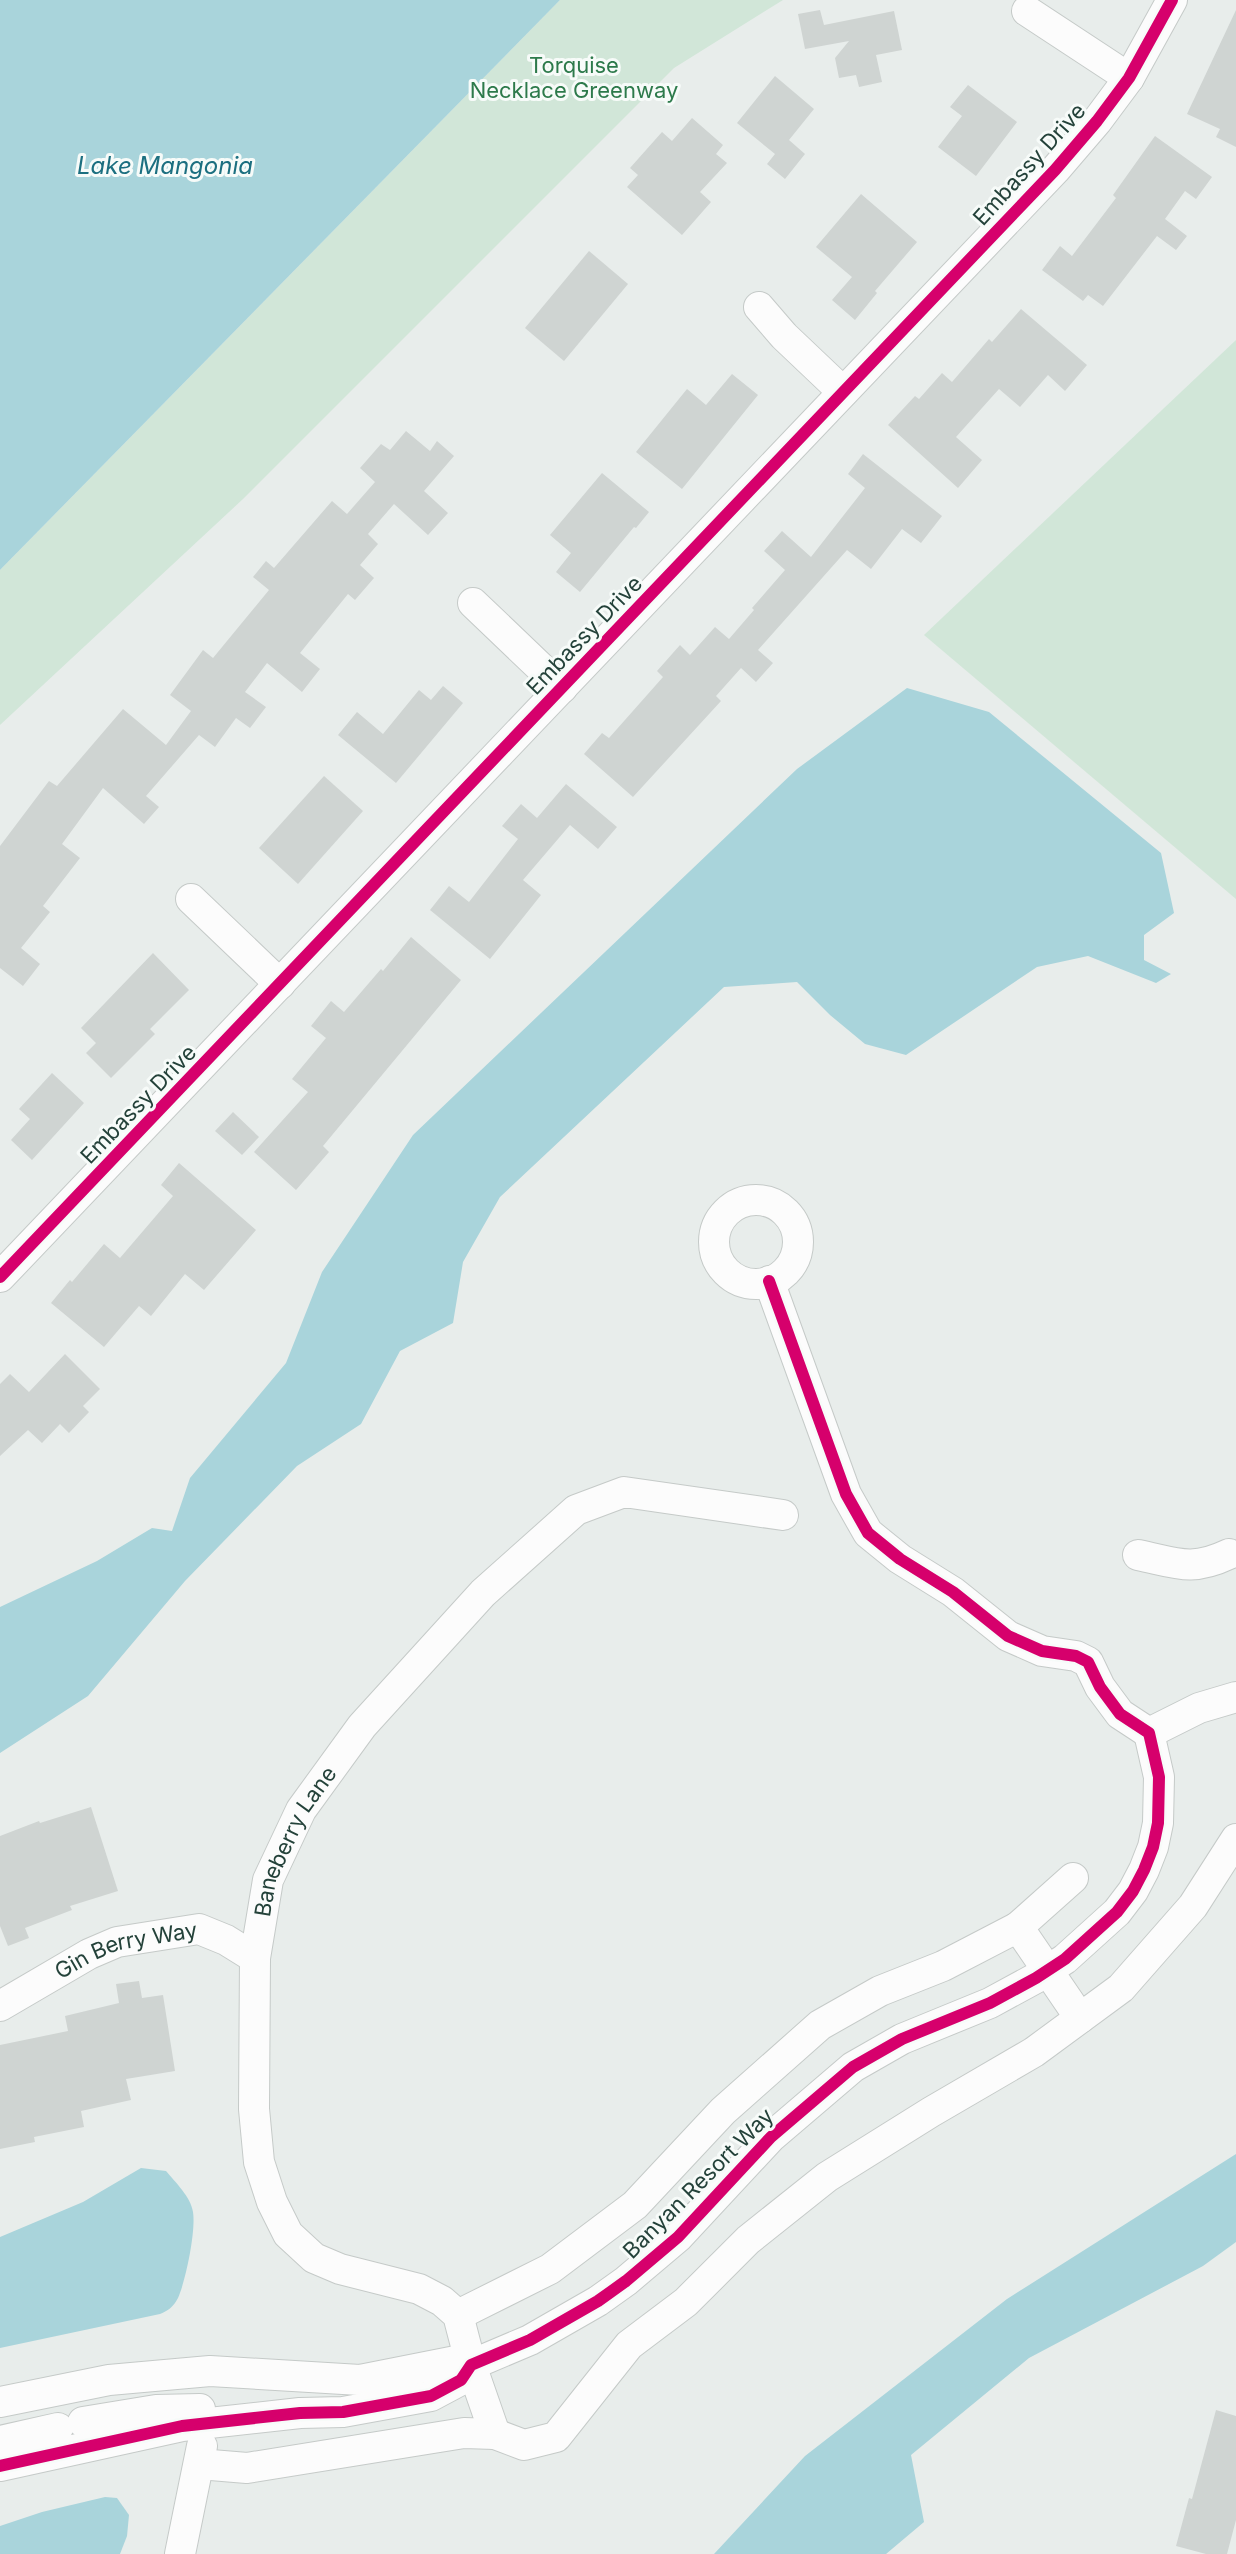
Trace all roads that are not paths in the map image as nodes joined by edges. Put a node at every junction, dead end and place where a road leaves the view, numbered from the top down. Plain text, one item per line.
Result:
1 (1172, 0) edge
2 (1027, 11) dead end
3 (1129, 78) junction
4 (759, 307) dead end
5 (843, 392) junction
6 (473, 603) dead end
7 (562, 688) junction
8 (191, 899) dead end
9 (280, 984) junction
10 (0, 1278) edge
11 (769, 1281) dead end
12 (783, 1515) dead end
13 (1229, 1554) dead end
14 (1138, 1555) dead end
15 (1236, 1697) edge
16 (1149, 1733) junction
17 (1236, 1839) edge
18 (1073, 1878) dead end
19 (1018, 1927) junction
20 (255, 1958) junction
21 (1047, 1971) junction
22 (0, 2006) edge
23 (1080, 2018) junction
24 (458, 2315) junction
25 (471, 2365) junction
26 (199, 2372) junction
27 (0, 2402) edge
28 (204, 2417) junction
29 (495, 2434) junction
30 (0, 2441) edge
31 (199, 2464) junction
32 (0, 2466) edge
33 (180, 2554) edge

1 - 3 street, Embassy Drive
2 - 3 street
3 - 5 street, Embassy Drive
4 - 5 street
5 - 7 street, Embassy Drive
6 - 7 street
7 - 9 street, Embassy Drive
8 - 9 street
9 - 10 street, Embassy Drive
11 - 16 street
12 - 20 street, Baneberry Lane
13 - 14 street
15 - 16 street
16 - 21 street, Banyan Resort Way
17 - 23 street
18 - 19 street
19 - 21 street
19 - 24 street
20 - 22 street, Gin Berry Way
20 - 24 street, Baneberry Lane
21 - 23 street
21 - 25 street, Banyan Resort Way
23 - 29 street
24 - 25 street
25 - 26 street, Banyan Resort Way
25 - 28 street, Banyan Resort Way
25 - 29 street
26 - 27 street, Banyan Resort Way
26 - 28 street
28 - 30 street
28 - 31 street
28 - 32 street
29 - 31 street
31 - 33 street

